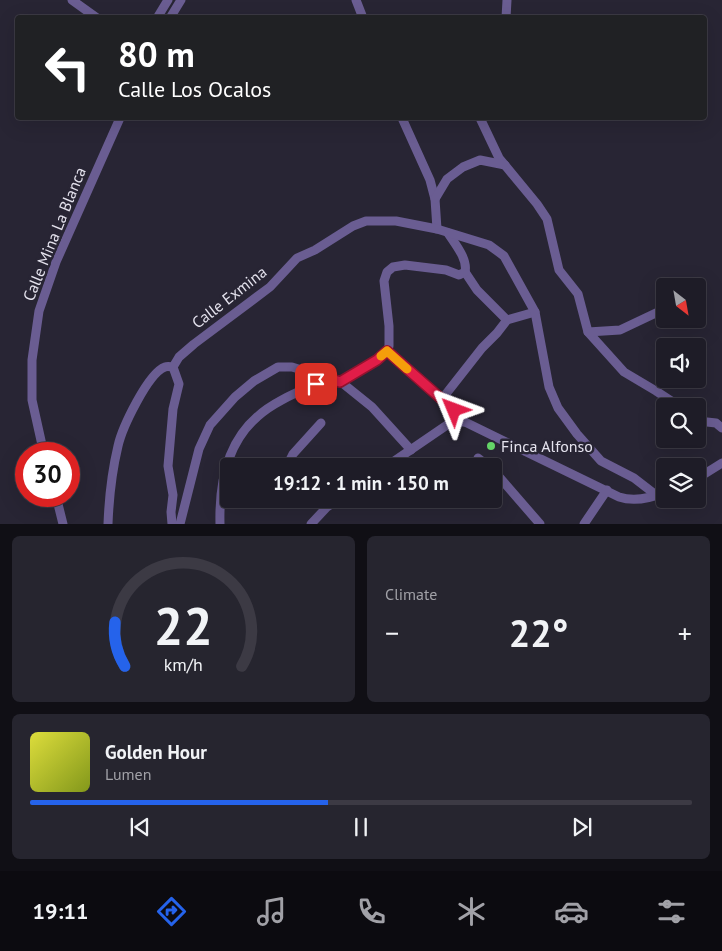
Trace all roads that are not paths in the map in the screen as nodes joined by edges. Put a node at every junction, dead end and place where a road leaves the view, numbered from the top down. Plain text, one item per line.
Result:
1 (72, 0) edge
2 (168, 0) edge
3 (181, 0) edge
4 (356, 0) edge
5 (507, 0) edge
6 (93, 15) edge
7 (159, 15) edge
8 (172, 15) edge
9 (362, 15) edge
10 (506, 15) edge
11 (119, 120) edge
12 (403, 120) edge
13 (481, 120) edge
14 (505, 165) junction
15 (435, 199) junction
16 (437, 229) junction
17 (448, 233) junction
18 (465, 272) junction
19 (535, 312) junction
20 (656, 313) edge
21 (506, 320) junction
22 (588, 332) junction
23 (387, 351) junction
24 (173, 367) junction
25 (329, 378) junction
26 (340, 382) junction
27 (667, 398) edge
28 (442, 399) junction
29 (465, 422) junction
30 (706, 422) edge
31 (321, 423) dead end
32 (722, 428) edge
33 (41, 442) edge
34 (411, 450) junction
35 (291, 458) edge
36 (399, 458) edge
37 (722, 463) edge
38 (706, 473) edge
39 (502, 480) edge
40 (607, 490) junction
41 (656, 491) edge
42 (656, 495) edge
43 (59, 507) edge
44 (326, 508) edge
45 (63, 524) edge
46 (108, 524) edge
47 (172, 524) edge
48 (180, 524) edge
49 (220, 524) edge
50 (311, 524) edge
51 (540, 524) edge
52 (584, 524) edge

1 - 6 street
2 - 7 street
3 - 8 street
4 - 9 street
5 - 10 street
11 - 33 street, Calle Mina La Blanca
12 - 15 street
13 - 14 street
14 - 15 street
14 - 22 street
15 - 16 street
16 - 17 street, Calle Exmina
16 - 24 street, Calle Exmina
17 - 18 street
17 - 19 street, Calle Exmina
18 - 21 street
18 - 23 street
19 - 21 street
19 - 41 street, Calle Exmina
20 - 22 street
21 - 28 street
22 - 27 street
23 - 26 street
23 - 28 street
24 - 46 street, Calle Exmina
24 - 47 street
25 - 26 street
25 - 48 street
25 - 49 street
26 - 34 street
28 - 29 street
29 - 34 street
29 - 40 street
30 - 32 street
31 - 35 street
34 - 36 street
37 - 38 street
39 - 51 street
40 - 42 street
40 - 52 street
43 - 45 street
44 - 50 street

